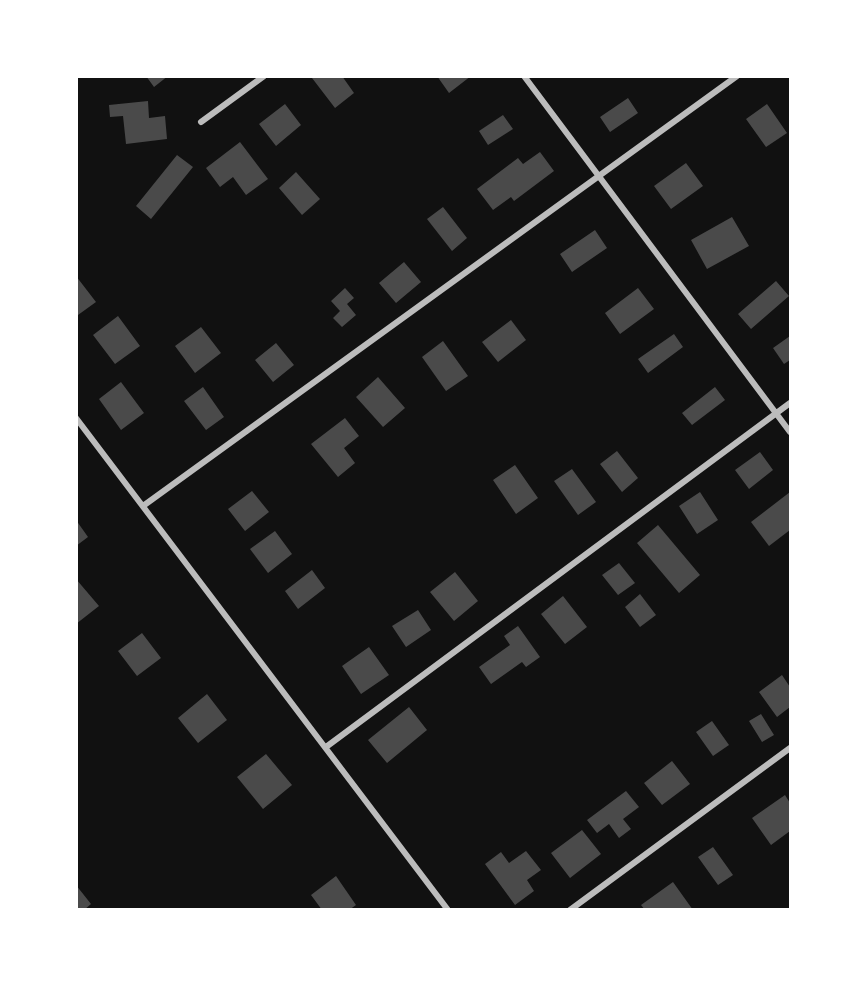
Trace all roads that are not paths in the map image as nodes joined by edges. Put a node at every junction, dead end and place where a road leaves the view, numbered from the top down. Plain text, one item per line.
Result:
1 (264, 76) edge
2 (524, 76) edge
3 (737, 76) edge
4 (201, 122) dead end
5 (599, 177) junction
6 (790, 403) edge
7 (777, 413) junction
8 (76, 418) edge
9 (790, 432) edge
10 (143, 506) junction
11 (326, 747) junction
12 (790, 748) edge
13 (447, 909) edge
14 (570, 909) edge

1 - 4 street
2 - 5 street
3 - 5 street
5 - 7 street
5 - 10 street
6 - 7 street
7 - 9 street
7 - 11 street
8 - 10 street
10 - 11 street
11 - 13 street
12 - 14 street

